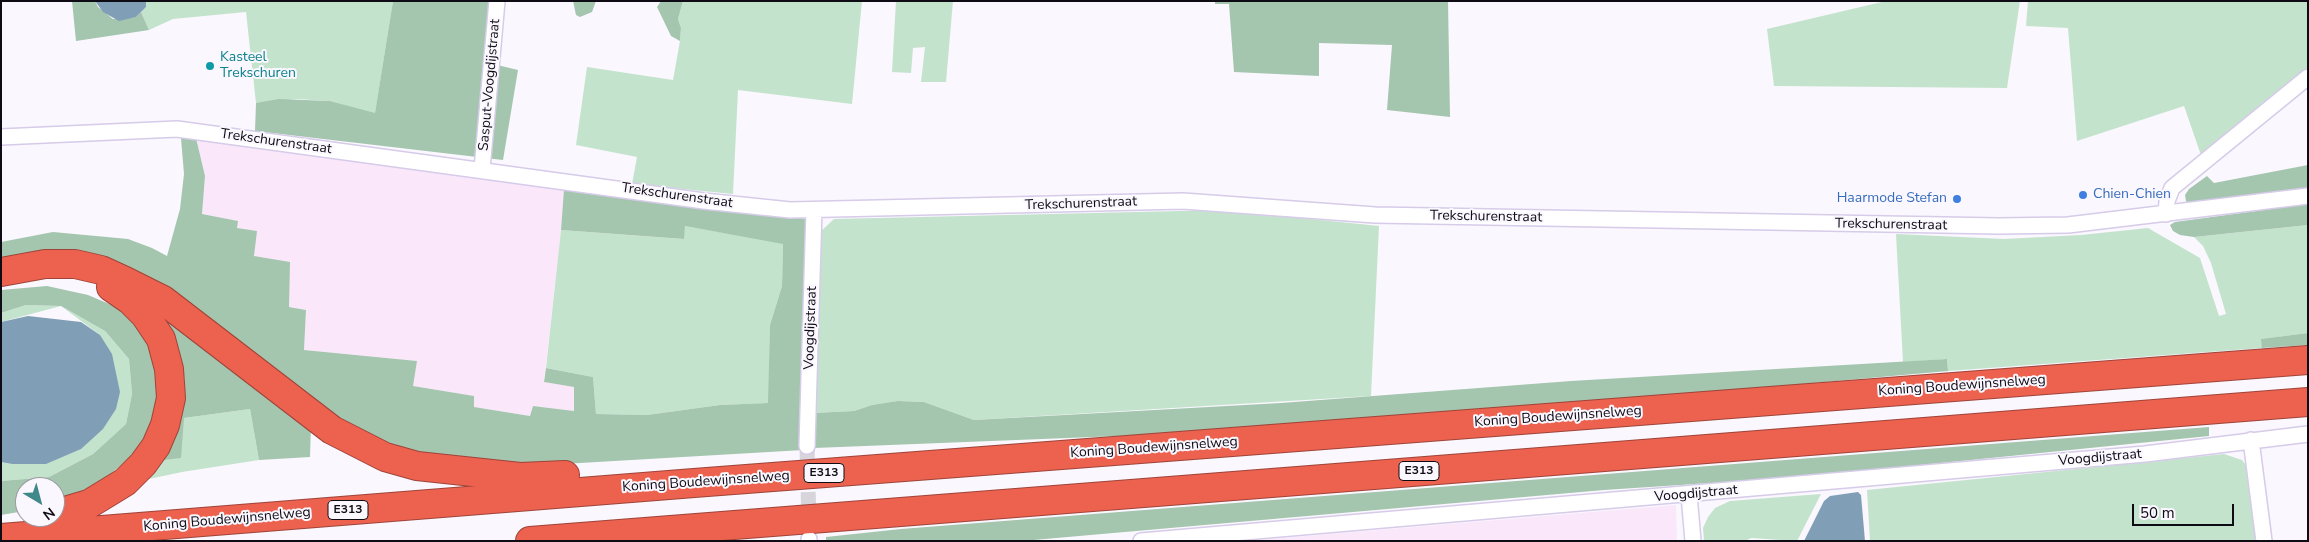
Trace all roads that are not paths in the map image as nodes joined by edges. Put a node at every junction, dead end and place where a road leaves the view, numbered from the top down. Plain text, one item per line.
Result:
1 (497, 1) edge
2 (2308, 77) edge
3 (1, 137) edge
4 (482, 170) junction
5 (2308, 196) edge
6 (814, 210) junction
7 (2166, 214) junction
8 (8, 271) edge
9 (2308, 360) edge
10 (2308, 402) edge
11 (2308, 434) edge
12 (2251, 440) junction
13 (807, 446) tunnel mouth
14 (694, 483) junction
15 (1689, 494) junction
16 (65, 511) edge
17 (15, 523) edge
18 (1, 526) edge
19 (1, 538) edge
20 (530, 541) edge
21 (1141, 541) edge
22 (1693, 541) edge
23 (2264, 541) edge

1 - 4 street, Sasput-Voogdijstraat
2 - 7 street
3 - 4 street, Trekschurenstraat
4 - 6 street, Trekschurenstraat
5 - 7 street, Trekschurenstraat
6 - 7 street, Trekschurenstraat
6 - 13 street, Voogdijstraat
8 - 14 highway
8 - 16 highway
9 - 14 highway, Koning Boudewijnsnelweg / E313
10 - 20 highway, E313
11 - 12 street, Voogdijstraat
12 - 15 street, Voogdijstraat
12 - 23 street
14 - 19 highway, Koning Boudewijnsnelweg / E313
15 - 21 street, Voogdijstraat
15 - 22 street
17 - 18 highway

